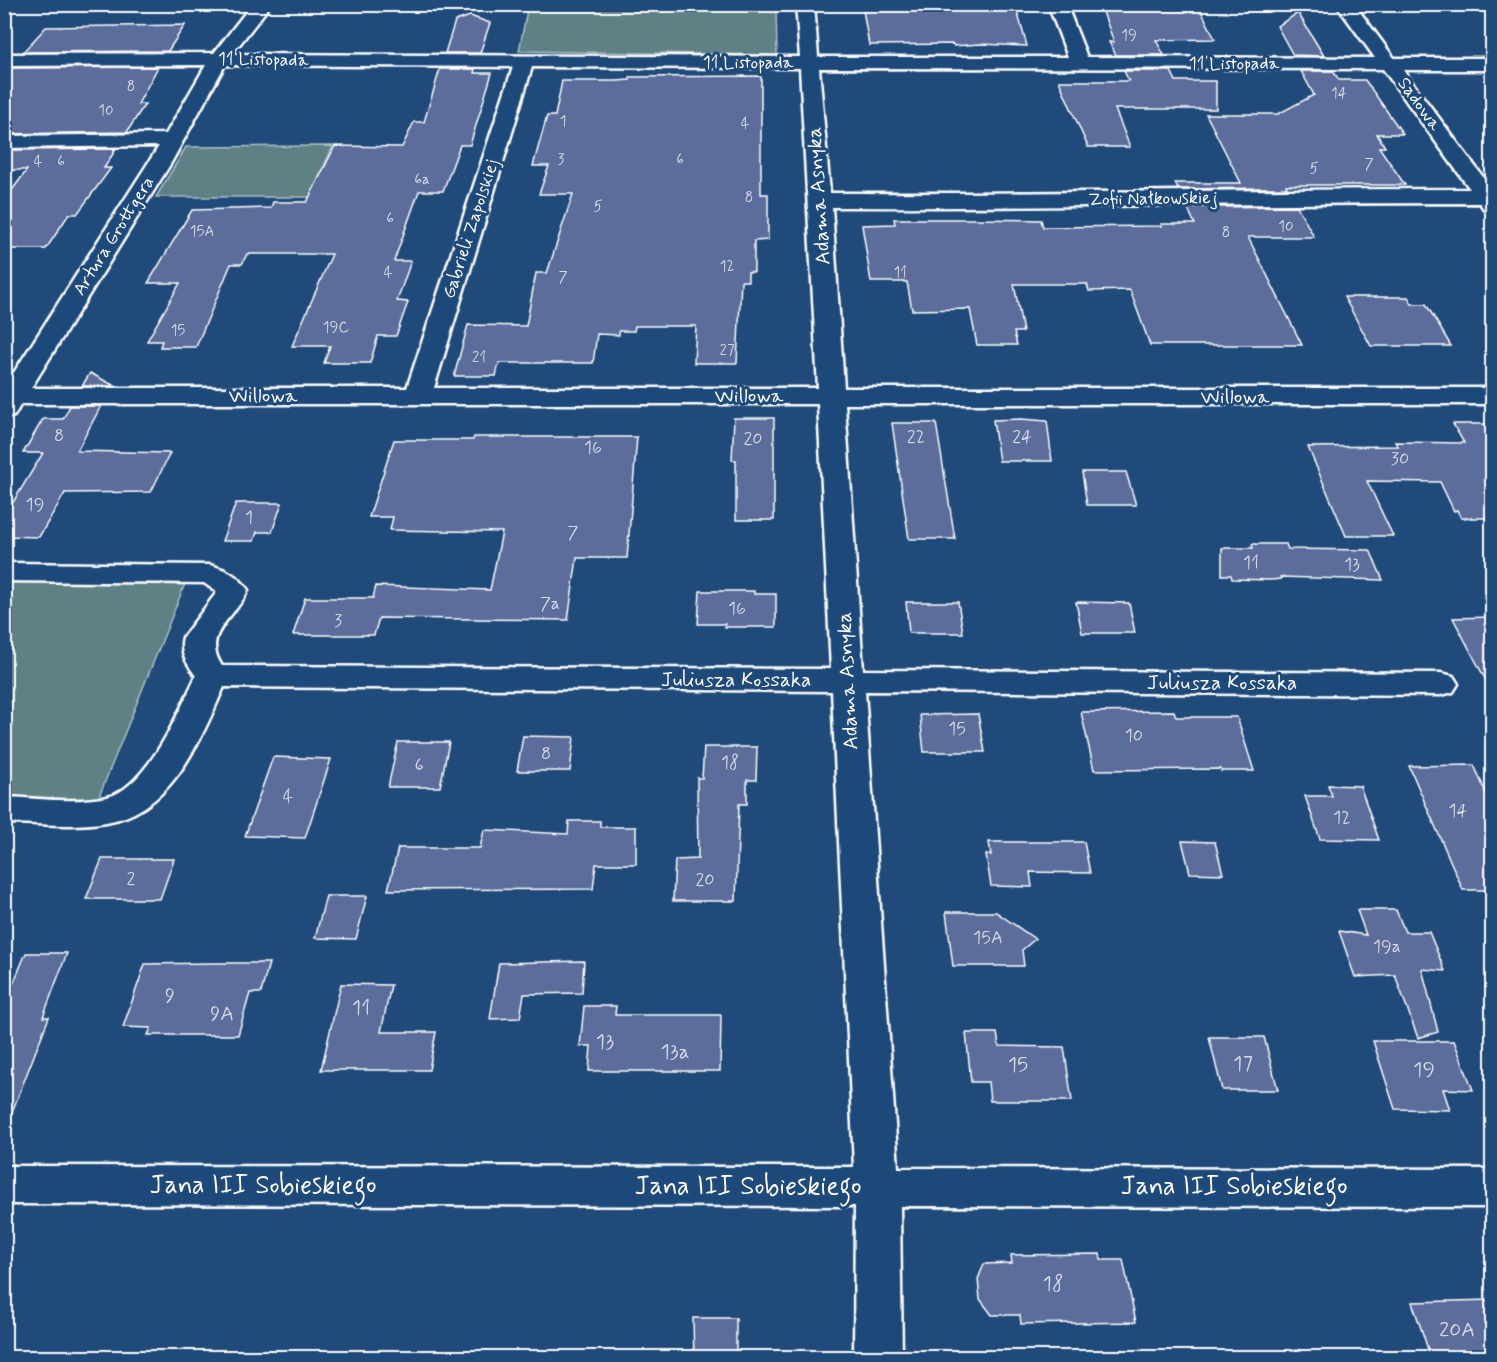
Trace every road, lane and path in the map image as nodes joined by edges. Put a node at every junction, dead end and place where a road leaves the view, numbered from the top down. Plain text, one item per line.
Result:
1 (262, 4) edge
2 (805, 4) edge
3 (1057, 4) edge
4 (1345, 4) edge
5 (219, 59) junction
6 (4, 60) edge
7 (524, 62) junction
8 (809, 64) junction
9 (1080, 64) junction
10 (1390, 64) junction
11 (1492, 64) edge
12 (173, 140) junction
13 (4, 142) edge
14 (820, 200) junction
15 (1490, 200) edge
16 (418, 396) junction
17 (1492, 396) edge
18 (830, 397) junction
19 (7, 401) edge
20 (4, 572) edge
21 (212, 676) junction
22 (848, 681) junction
23 (1441, 684) dead end
24 (4, 810) edge
25 (4, 1185) edge
26 (877, 1187) junction
27 (1492, 1188) edge
28 (878, 1358) edge

1 - 5 street, Artura Grottgera
2 - 8 street, Adama Asnyka
3 - 9 street
4 - 10 street, Sadowa
5 - 6 street, 11 Listopada
5 - 7 street, 11 Listopada
5 - 12 street, Artura Grottgera
7 - 8 street, 11 Listopada
7 - 16 street, Gabrieli Zapolskiej
8 - 9 street, 11 Listopada
8 - 14 street, Adama Asnyka
9 - 10 street, 11 Listopada
10 - 11 street, 11 Listopada
10 - 15 street, Sadowa
12 - 13 street
12 - 19 street, Artura Grottgera
14 - 15 street, Zofii Nałkowskiej
14 - 18 street, Adama Asnyka
16 - 18 street, Willowa
16 - 19 street, Willowa
17 - 18 street, Willowa
18 - 22 street, Adama Asnyka
20 - 21 street
21 - 22 street, Juliusza Kossaka
21 - 24 street
22 - 23 street, Juliusza Kossaka
22 - 26 street, Adama Asnyka
25 - 26 street, Jana III Sobieskiego
26 - 27 street, Jana III Sobieskiego
26 - 28 street, Adama Asnyka

